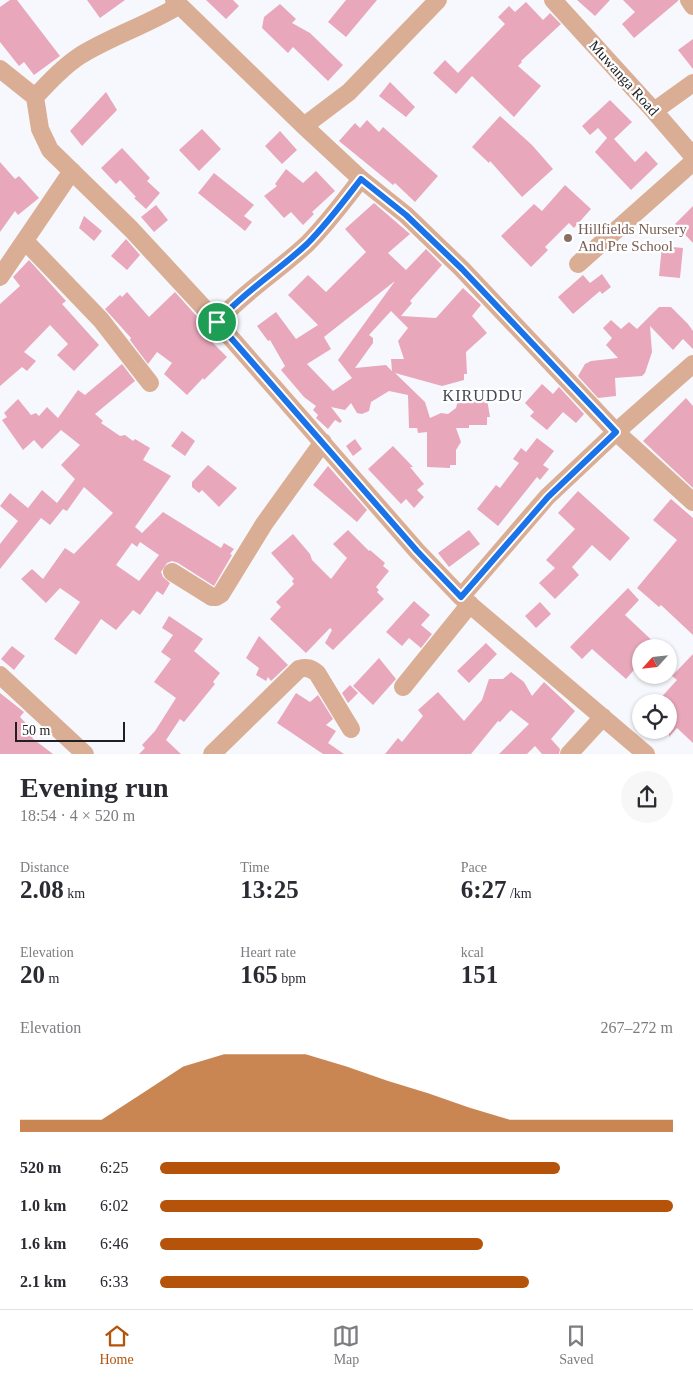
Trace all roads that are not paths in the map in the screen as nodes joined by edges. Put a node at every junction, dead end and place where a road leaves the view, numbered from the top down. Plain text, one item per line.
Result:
1 (438, 0) edge
2 (554, 0) edge
3 (688, 0) edge
4 (176, 3) edge
5 (693, 6) edge
6 (0, 68) edge
7 (693, 83) edge
8 (35, 97) junction
9 (654, 111) junction
10 (304, 126) junction
11 (693, 156) edge
12 (693, 162) edge
13 (72, 171) junction
14 (361, 179) junction
15 (25, 241) junction
16 (578, 264) dead end
17 (0, 277) edge
18 (217, 322) junction
19 (693, 364) edge
20 (150, 383) dead end
21 (616, 432) junction
22 (323, 442) junction
23 (693, 502) edge
24 (172, 572) dead end
25 (466, 600) junction
26 (0, 675) edge
27 (403, 688) dead end
28 (603, 717) junction
29 (351, 729) dead end
30 (84, 754) edge
31 (212, 754) edge
32 (568, 754) edge
33 (646, 754) edge

1 - 10 street
2 - 9 street, Muwanga Road
3 - 5 street
4 - 8 street
4 - 10 street
6 - 8 street
7 - 9 street
8 - 13 street
9 - 11 street, Muwanga Road
10 - 14 street
12 - 16 street
13 - 15 street
13 - 18 street
14 - 18 street
14 - 21 street
15 - 17 street
15 - 20 street
18 - 22 street
19 - 21 street
21 - 23 street
21 - 25 street
22 - 24 street
22 - 25 street
25 - 27 street
25 - 28 street
26 - 30 street
28 - 32 street
28 - 33 street
29 - 31 street

